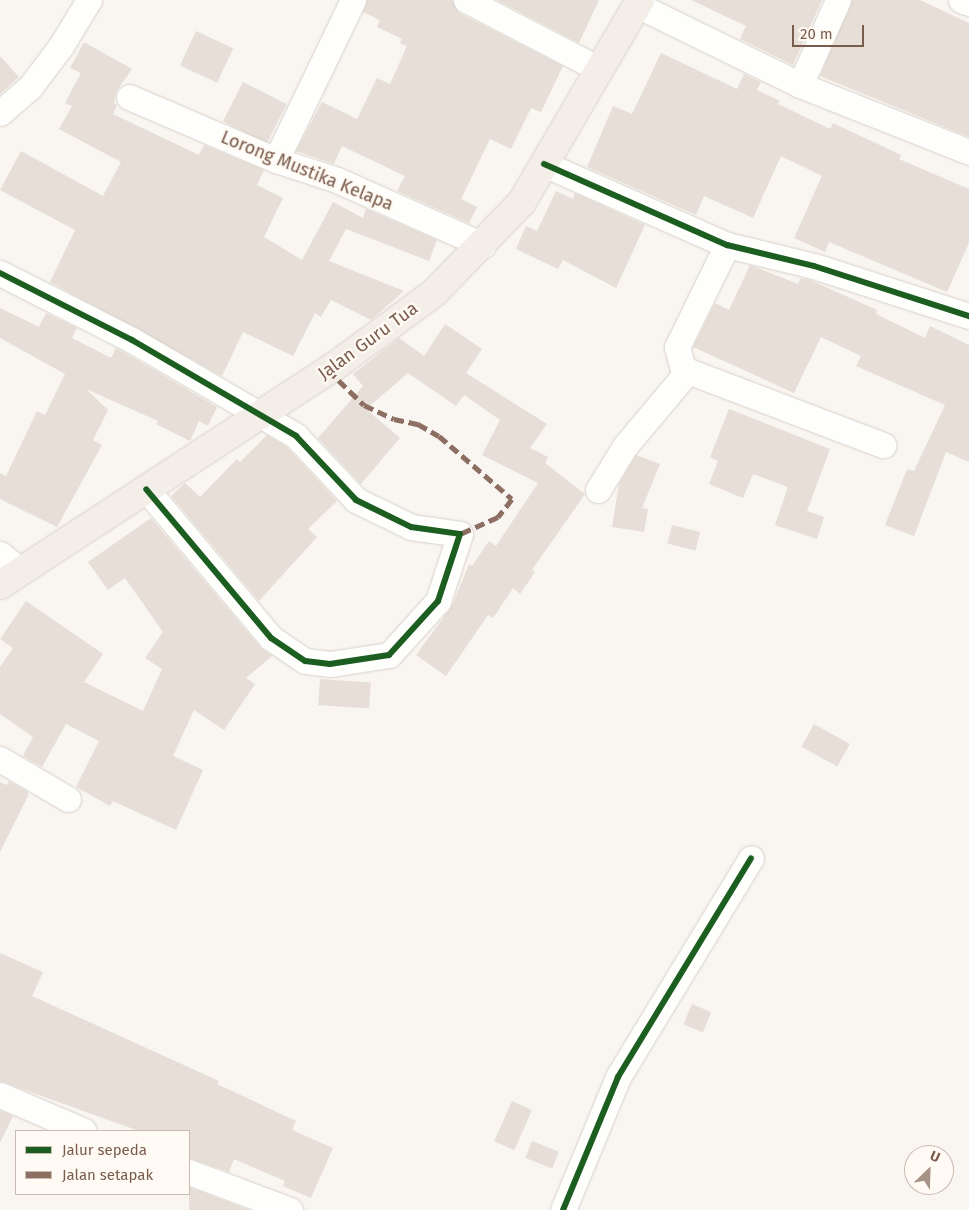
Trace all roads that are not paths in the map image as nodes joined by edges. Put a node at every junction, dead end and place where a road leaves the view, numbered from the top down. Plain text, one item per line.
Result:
1 (88, 0) edge
2 (353, 0) edge
3 (466, 0) edge
4 (838, 0) edge
5 (960, 0) edge
6 (638, 2) edge
7 (969, 4) edge
8 (599, 69) junction
9 (800, 85) junction
10 (129, 97) dead end
11 (0, 113) edge
12 (969, 152) edge
13 (276, 160) junction
14 (544, 164) junction
15 (483, 245) junction
16 (728, 245) junction
17 (0, 273) edge
18 (969, 316) edge
19 (688, 371) junction
20 (261, 414) junction
21 (883, 445) dead end
22 (146, 489) junction
23 (598, 490) dead end
24 (0, 554) edge
25 (11, 578) edge
26 (0, 759) edge
27 (68, 800) dead end
28 (751, 858) dead end
29 (0, 1095) edge
30 (82, 1130) edge
31 (190, 1172) edge
32 (290, 1210) edge
33 (563, 1210) edge

1 - 11 street
2 - 13 street
3 - 8 street
4 - 9 street
5 - 7 street
6 - 8 main road, Jalan Guru Tua
6 - 9 street
8 - 14 main road, Jalan Guru Tua
9 - 12 street
10 - 13 street, Lorong Mustika Kelapa
13 - 15 street, Lorong Mustika Kelapa
14 - 15 main road, Jalan Guru Tua
14 - 16 street
15 - 20 main road, Jalan Guru Tua
16 - 18 street
16 - 19 street
17 - 20 street
19 - 21 street
19 - 23 street
20 - 22 main road, Jalan Guru Tua
20 - 22 street
22 - 25 main road, Jalan Guru Tua
24 - 25 street
26 - 27 street
28 - 33 street
29 - 30 street
31 - 32 street

